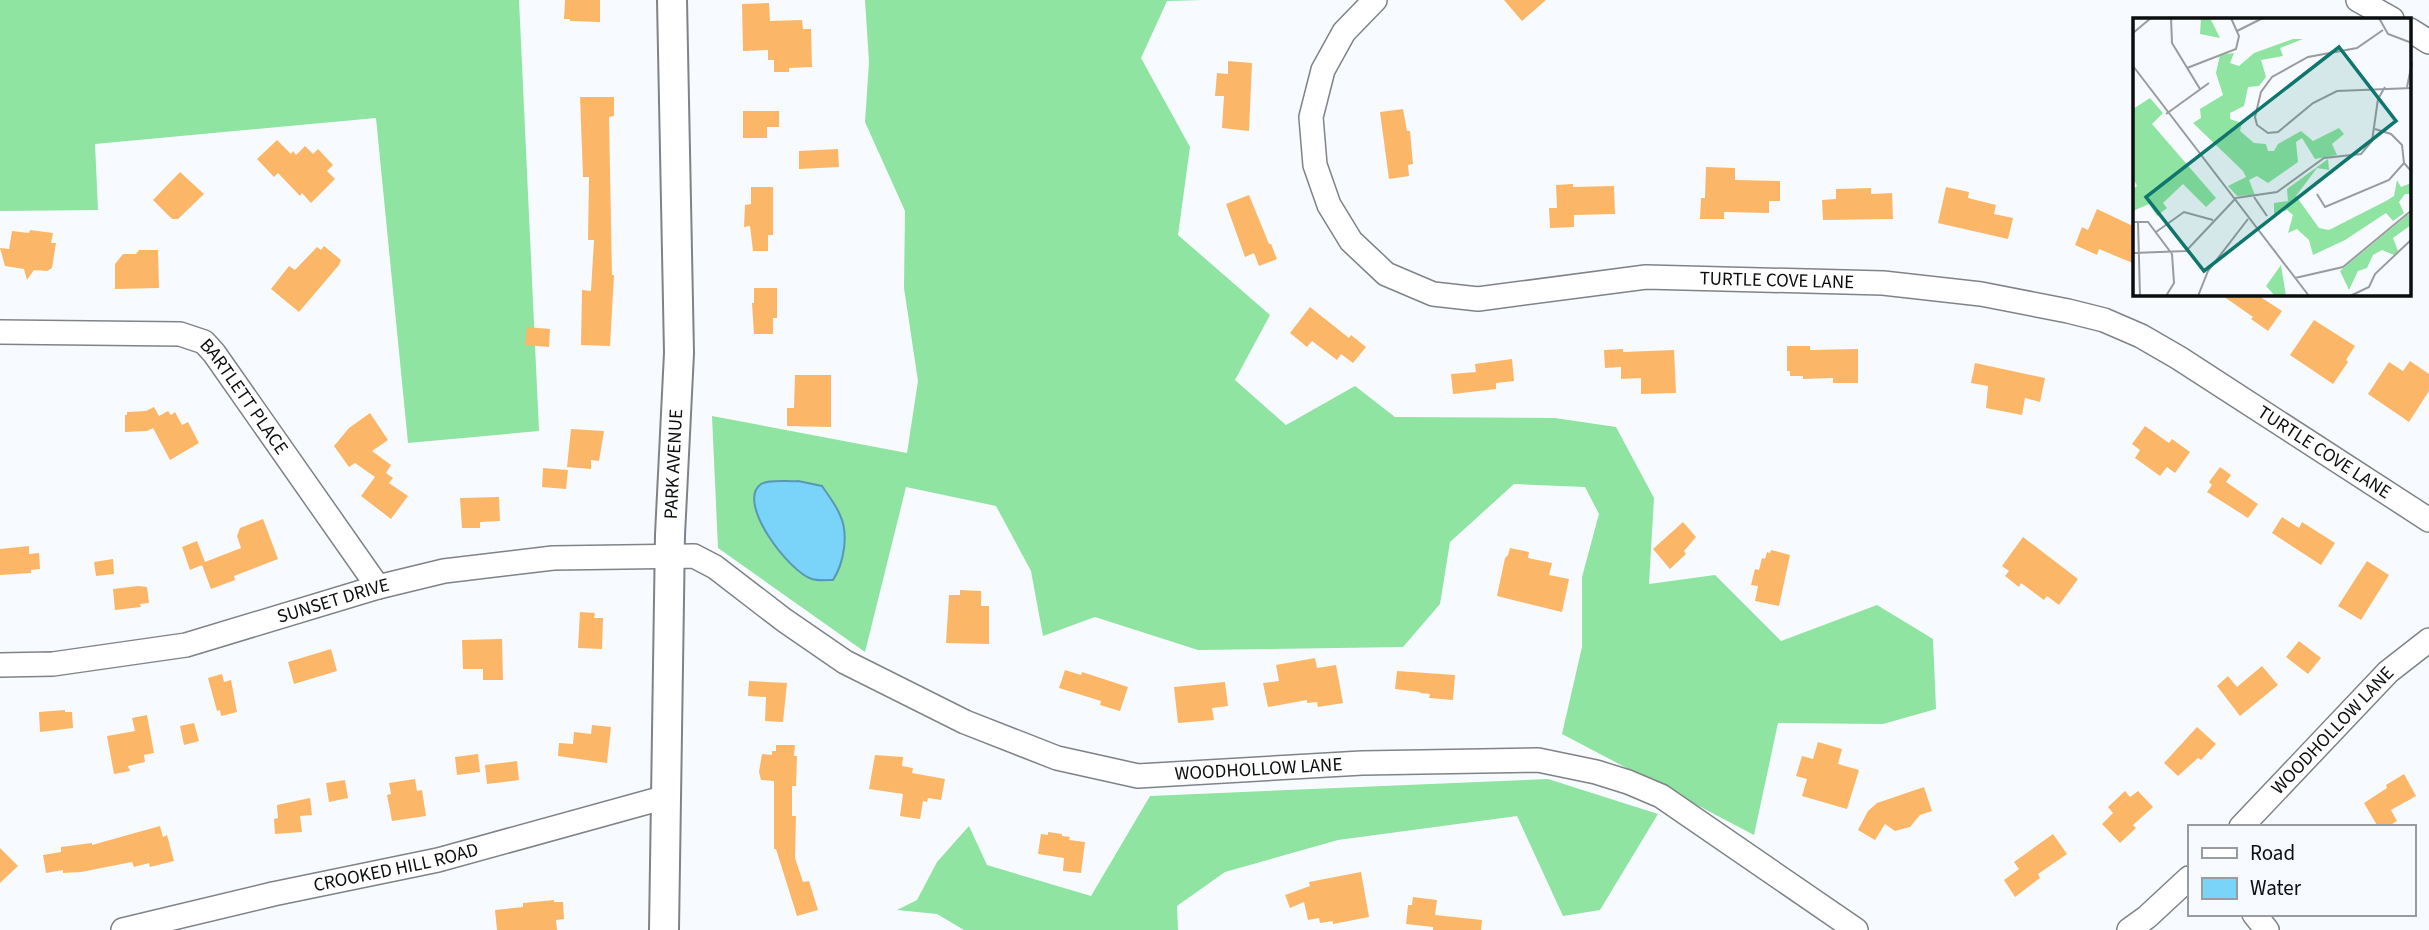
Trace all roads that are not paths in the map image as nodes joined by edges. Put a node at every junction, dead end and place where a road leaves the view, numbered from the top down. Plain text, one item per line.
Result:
1 (672, 0) edge
2 (1375, 0) edge
3 (2358, 0) edge
4 (2390, 18) edge
5 (2412, 31) edge
6 (2429, 42) edge
7 (0, 332) edge
8 (2429, 520) edge
9 (670, 555) junction
10 (378, 587) junction
11 (2429, 640) edge
12 (0, 665) edge
13 (666, 797) junction
14 (2243, 825) edge
15 (2188, 879) edge
16 (123, 930) edge
17 (664, 930) edge
18 (1856, 930) edge
19 (2129, 930) edge

1 - 9 main road, PARK AVENUE
2 - 8 street, TURTLE COVE LANE
3 - 4 street
5 - 6 street
7 - 10 street, BARTLETT PLACE
9 - 10 street, SUNSET DRIVE
9 - 13 main road, PARK AVENUE
9 - 18 street, WOODHOLLOW LANE
10 - 12 street, SUNSET DRIVE
11 - 14 street, WOODHOLLOW LANE
13 - 16 street, CROOKED HILL ROAD
13 - 17 main road, PARK AVENUE
15 - 19 street

